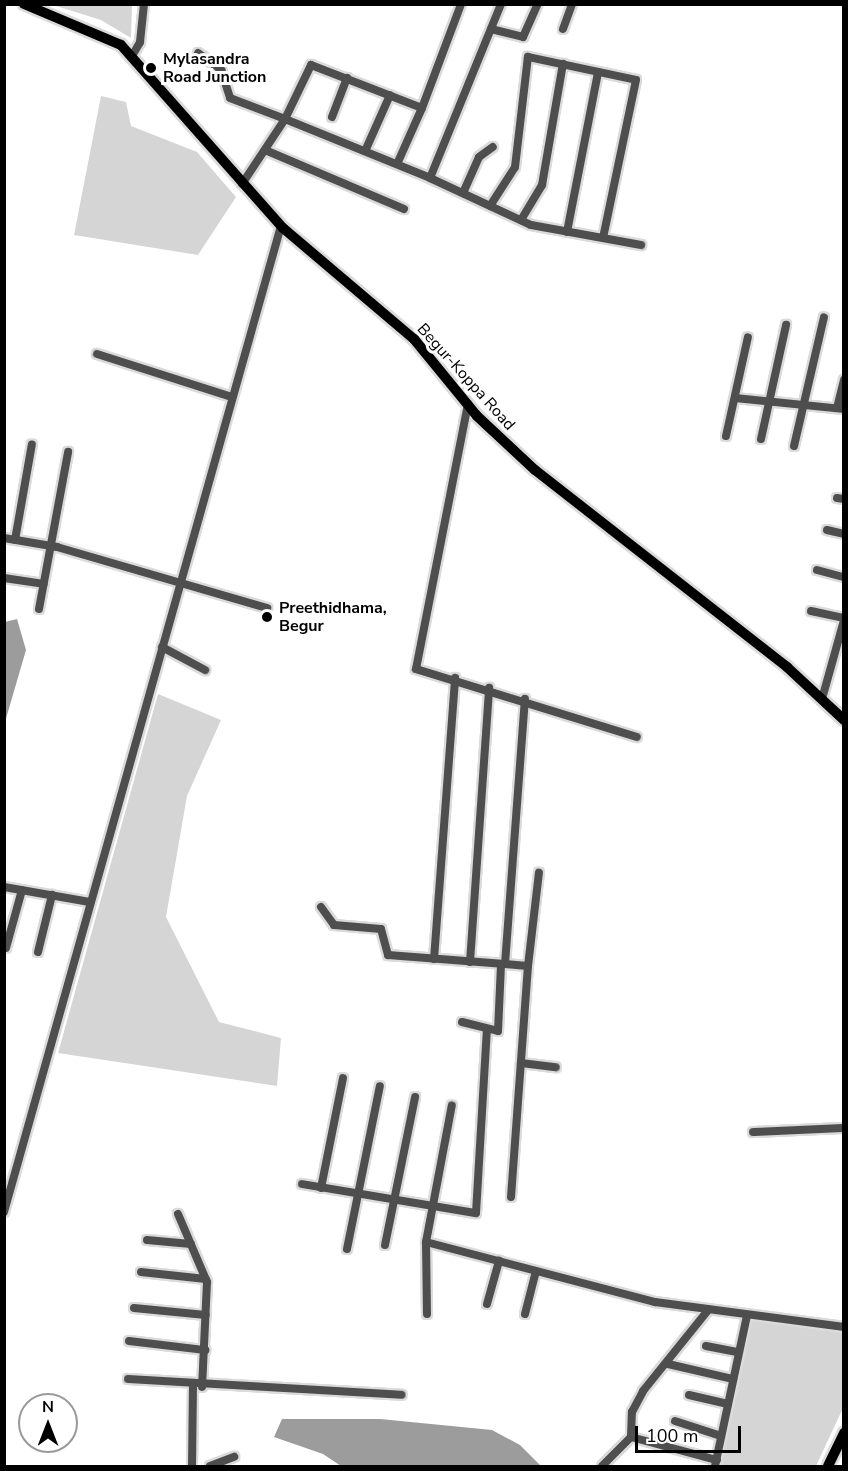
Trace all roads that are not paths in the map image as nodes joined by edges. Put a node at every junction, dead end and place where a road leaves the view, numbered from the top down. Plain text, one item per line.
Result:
1 (24, 4) edge
2 (144, 4) edge
3 (461, 4) edge
4 (501, 4) edge
5 (538, 4) edge
6 (572, 4) edge
7 (491, 29) junction
8 (563, 29) dead end
9 (198, 53) dead end
10 (132, 56) junction
11 (562, 64) junction
12 (598, 72) junction
13 (347, 78) junction
14 (390, 95) junction
15 (422, 108) junction
16 (332, 117) dead end
17 (285, 119) junction
18 (493, 147) dead end
19 (366, 149) junction
20 (265, 150) junction
21 (398, 162) junction
22 (430, 178) junction
23 (242, 184) junction
24 (463, 193) junction
25 (490, 206) junction
26 (404, 209) dead end
27 (521, 220) junction
28 (281, 226) junction
29 (567, 232) junction
30 (603, 238) junction
31 (640, 245) dead end
32 (824, 317) dead end
33 (786, 325) dead end
34 (748, 337) dead end
35 (97, 354) dead end
36 (843, 380) edge
37 (232, 397) junction
38 (735, 398) junction
39 (770, 401) junction
40 (468, 404) junction
41 (804, 405) junction
42 (840, 409) edge
43 (726, 436) dead end
44 (761, 439) dead end
45 (32, 444) dead end
46 (794, 446) dead end
47 (68, 452) dead end
48 (827, 530) dead end
49 (843, 534) edge
50 (4, 538) edge
51 (15, 540) junction
52 (50, 546) junction
53 (817, 570) dead end
54 (843, 577) edge
55 (4, 578) edge
56 (44, 584) junction
57 (179, 584) junction
58 (267, 608) dead end
59 (39, 609) dead end
60 (811, 611) dead end
61 (843, 619) edge
62 (162, 647) junction
63 (206, 670) dead end
64 (455, 678) junction
65 (489, 688) junction
66 (525, 699) junction
67 (822, 699) junction
68 (843, 720) edge
69 (637, 737) dead end
70 (539, 873) dead end
71 (4, 887) edge
72 (21, 890) junction
73 (52, 895) junction
74 (90, 902) junction
75 (321, 907) dead end
76 (6, 948) dead end
77 (38, 952) dead end
78 (434, 959) junction
79 (470, 962) junction
80 (503, 964) junction
81 (528, 966) junction
82 (462, 1022) dead end
83 (487, 1030) junction
84 (521, 1063) junction
85 (556, 1067) dead end
86 (343, 1078) dead end
87 (380, 1086) dead end
88 (415, 1097) dead end
89 (452, 1105) dead end
90 (843, 1128) edge
91 (753, 1132) dead end
92 (302, 1184) dead end
93 (321, 1188) junction
94 (359, 1195) junction
95 (511, 1197) dead end
96 (394, 1201) junction
97 (432, 1208) junction
98 (4, 1212) edge
99 (178, 1214) dead end
100 (147, 1240) dead end
101 (426, 1242) junction
102 (191, 1244) junction
103 (385, 1245) dead end
104 (347, 1249) dead end
105 (499, 1261) junction
106 (536, 1271) junction
107 (141, 1272) dead end
108 (206, 1279) junction
109 (487, 1304) dead end
110 (134, 1308) dead end
111 (709, 1309) junction
112 (427, 1314) dead end
113 (525, 1314) dead end
114 (206, 1315) junction
115 (747, 1315) junction
116 (843, 1327) edge
117 (129, 1341) dead end
118 (706, 1346) dead end
119 (206, 1350) junction
120 (738, 1352) junction
121 (668, 1364) dead end
122 (128, 1379) dead end
123 (733, 1379) junction
124 (198, 1387) junction
125 (402, 1395) dead end
126 (689, 1395) dead end
127 (728, 1404) junction
128 (675, 1421) dead end
129 (843, 1433) edge
130 (721, 1436) junction
131 (631, 1437) junction
132 (234, 1457) dead end
133 (716, 1463) edge
134 (192, 1467) edge
135 (210, 1467) edge
136 (602, 1467) edge
137 (828, 1467) edge

1 - 10 main road, Begur-Koppa Road
2 - 10 street
3 - 15 street
4 - 7 street
5 - 7 street
6 - 8 street
7 - 22 street
9 - 17 street
10 - 23 main road, Begur-Koppa Road
11 - 12 street
11 - 25 street
11 - 27 street
12 - 29 street
12 - 30 street
13 - 14 street
13 - 16 street
13 - 17 street
14 - 15 street
14 - 19 street
15 - 21 street
17 - 19 street
17 - 20 street
18 - 24 street
19 - 21 street
20 - 23 street
20 - 26 street
21 - 22 street
22 - 24 street
23 - 28 main road, Begur-Koppa Road
24 - 25 street
25 - 27 street
27 - 29 street
28 - 37 street
28 - 40 main road, Begur-Koppa Road
29 - 30 street
30 - 31 street
32 - 41 street
33 - 39 street
34 - 38 street
35 - 37 street
36 - 42 street
37 - 57 street
38 - 39 street
38 - 43 street
39 - 41 street
39 - 44 street
40 - 64 street
40 - 67 main road, Begur-Koppa Road
41 - 42 street
41 - 46 street
45 - 51 street
47 - 52 street
48 - 49 street
50 - 51 street
51 - 52 street
52 - 56 street
52 - 57 street
53 - 54 street
55 - 56 street
56 - 59 street
57 - 58 street
57 - 62 street
60 - 61 street
61 - 67 street
62 - 63 street
62 - 74 street
64 - 65 street
64 - 78 street
65 - 66 street
65 - 79 street
66 - 69 street
66 - 80 street
67 - 68 main road, Begur-Koppa Road
70 - 81 street
71 - 72 street
72 - 73 street
72 - 76 street
73 - 74 street
73 - 77 street
74 - 98 street
75 - 78 street
78 - 79 street
79 - 80 street
80 - 81 street
80 - 83 street
81 - 84 street
82 - 83 street
83 - 97 street
84 - 85 street
84 - 95 street
86 - 93 street
87 - 94 street
88 - 96 street
89 - 97 street
90 - 91 street
92 - 93 street
93 - 94 street
94 - 96 street
94 - 104 street
96 - 97 street
96 - 103 street
97 - 101 street
99 - 102 street
100 - 102 street
101 - 105 street
101 - 112 street
102 - 108 street
105 - 106 street
105 - 109 street
106 - 111 street
106 - 113 street
107 - 108 street
108 - 114 street
110 - 114 street
111 - 115 street
111 - 131 street
114 - 119 street
115 - 116 street
115 - 120 street
117 - 119 street
118 - 120 street
119 - 124 street
120 - 123 street
121 - 123 street
122 - 124 street
123 - 127 street
124 - 125 street
124 - 134 street
126 - 127 street
127 - 130 street
128 - 130 street
129 - 137 main road
130 - 133 street
131 - 133 street
131 - 136 street
132 - 135 street

